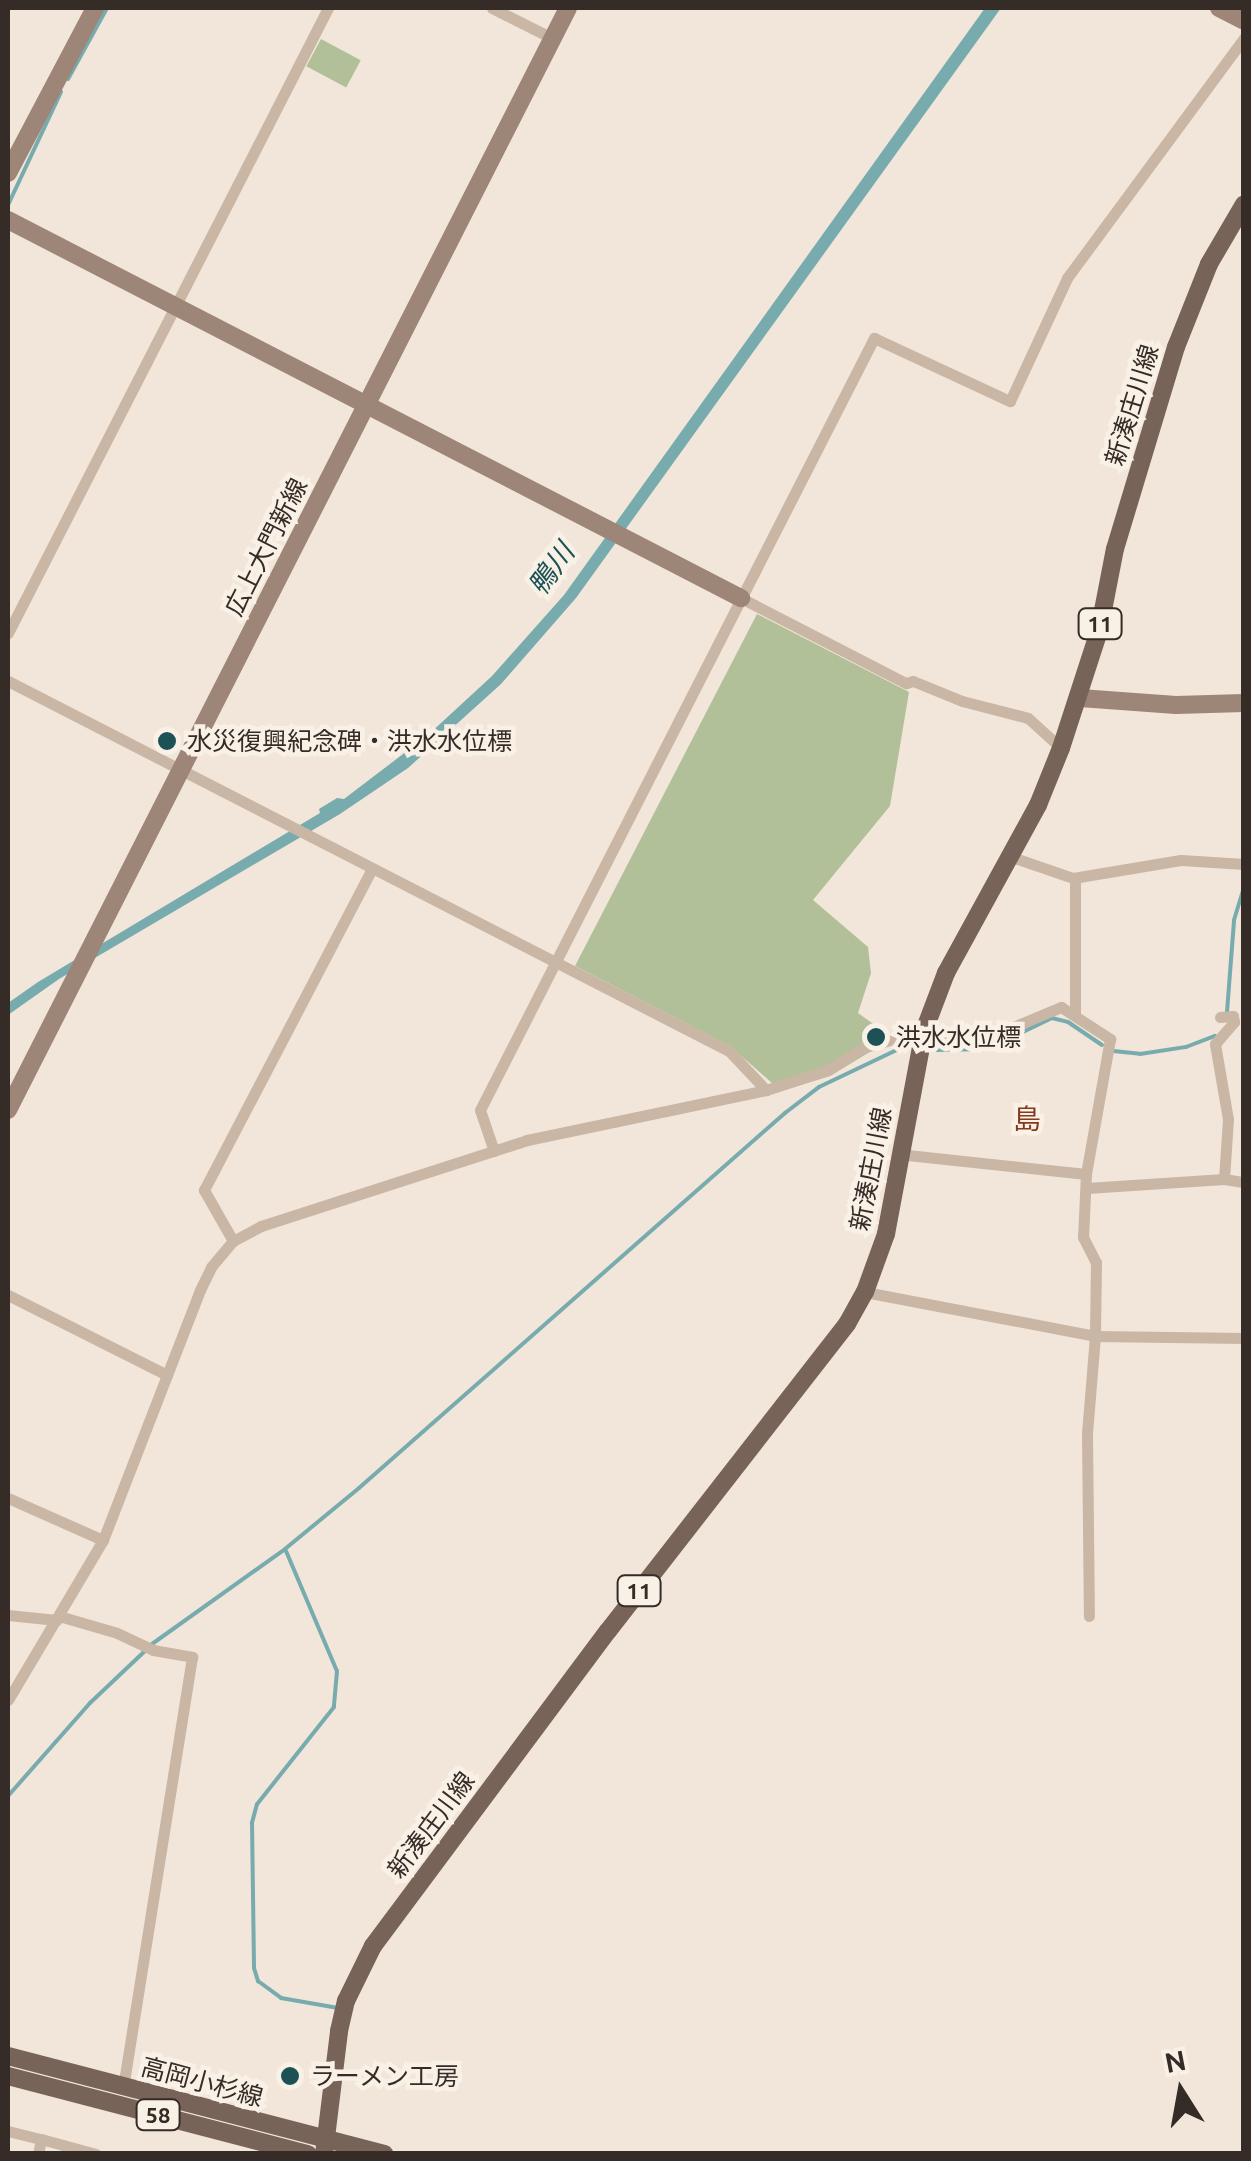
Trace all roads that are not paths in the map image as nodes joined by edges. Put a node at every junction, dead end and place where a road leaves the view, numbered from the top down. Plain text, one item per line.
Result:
1 (94, 8) edge
2 (328, 8) edge
3 (492, 8) edge
4 (568, 8) edge
5 (1219, 8) edge
6 (1244, 21) edge
7 (552, 38) junction
8 (1244, 38) edge
9 (8, 172) edge
10 (1244, 204) edge
11 (8, 220) edge
12 (177, 308) junction
13 (366, 404) junction
14 (741, 598) junction
15 (8, 634) edge
16 (8, 681) edge
17 (1080, 698) junction
18 (1244, 703) edge
19 (1061, 748) junction
20 (181, 769) junction
21 (1008, 856) junction
22 (1244, 864) edge
23 (372, 868) junction
24 (1075, 878) junction
25 (558, 962) junction
26 (1074, 1015) junction
27 (1232, 1017) edge
28 (924, 1031) junction
29 (766, 1090) junction
30 (8, 1110) edge
31 (494, 1150) junction
32 (898, 1154) junction
33 (1224, 1179) junction
34 (1086, 1181) junction
35 (1244, 1182) edge
36 (233, 1241) junction
37 (864, 1292) junction
38 (8, 1296) edge
39 (1096, 1336) junction
40 (1244, 1338) edge
41 (168, 1375) junction
42 (8, 1498) edge
43 (103, 1540) junction
44 (8, 1615) edge
45 (1088, 1616) dead end
46 (58, 1618) junction
47 (8, 1700) edge
48 (8, 2056) edge
49 (8, 2076) edge
50 (123, 2088) junction
51 (8, 2131) edge
52 (40, 2139) junction
53 (325, 2146) edge
54 (38, 2154) edge
55 (96, 2154) edge
56 (308, 2154) edge
57 (384, 2154) edge

1 - 9 main road
2 - 12 street
3 - 7 street
4 - 7 main road, 広上大門新線
5 - 6 main road
7 - 13 main road, 広上大門新線
8 - 14 street
10 - 17 main road, 新湊庄川線 / 11
11 - 12 main road
12 - 13 main road
12 - 15 street
13 - 14 main road
13 - 20 main road, 広上大門新線
14 - 19 street
14 - 25 street
16 - 20 street
17 - 18 main road
17 - 19 main road, 新湊庄川線 / 11
19 - 21 main road, 新湊庄川線 / 11
20 - 23 street
20 - 30 main road, 広上大門新線
21 - 24 street
21 - 28 main road, 新湊庄川線 / 11
22 - 24 street
23 - 25 street
23 - 36 street
24 - 26 street
25 - 29 street
25 - 31 street
26 - 28 street
26 - 34 street
27 - 33 street
28 - 29 street
28 - 32 main road, 新湊庄川線 / 11
29 - 31 street
31 - 36 street
32 - 34 street
32 - 37 main road, 新湊庄川線 / 11
33 - 34 street
33 - 35 street
34 - 39 street
36 - 41 street
37 - 39 street
37 - 53 main road, 新湊庄川線 / 11
38 - 41 street
39 - 40 street
39 - 45 street
41 - 43 street
42 - 43 street
43 - 46 street
44 - 46 street
46 - 47 street
46 - 50 street
48 - 50 main road, 高岡小杉線 / 58
49 - 56 main road, 高岡小杉線 / 58
50 - 53 main road, 高岡小杉線 / 58
51 - 52 street
52 - 54 street
52 - 55 street
53 - 57 main road, 高岡小杉線 / 58

